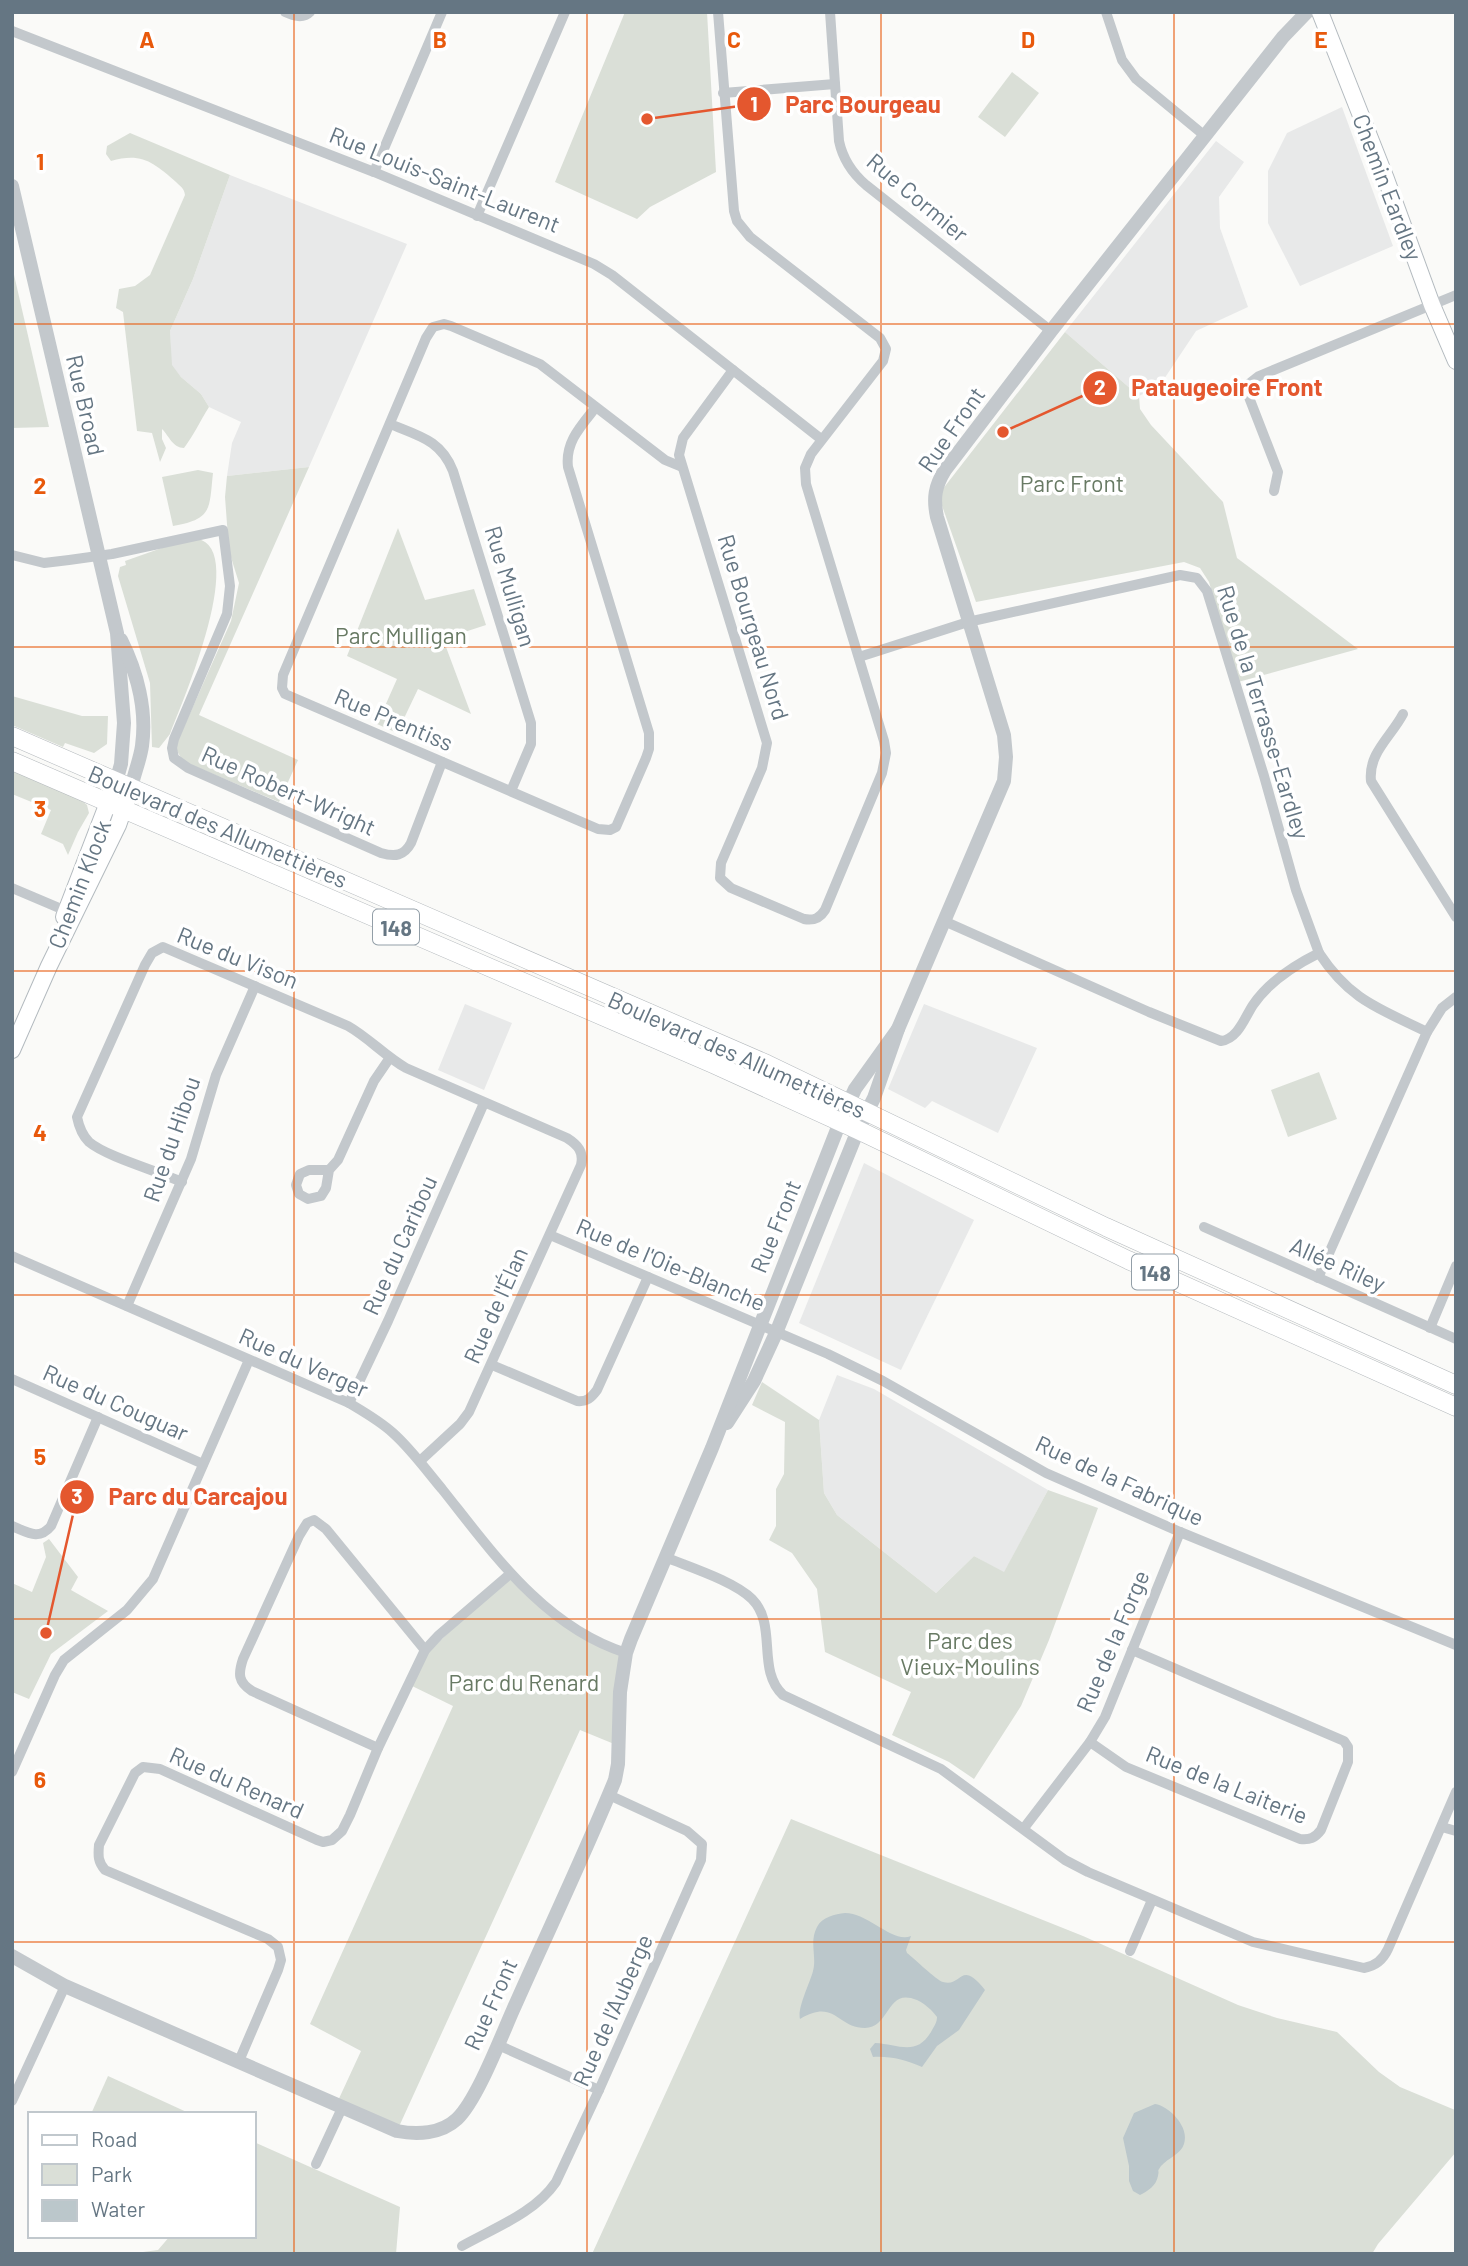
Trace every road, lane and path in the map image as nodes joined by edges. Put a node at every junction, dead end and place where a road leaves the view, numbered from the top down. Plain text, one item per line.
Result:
1 (285, 12) edge
2 (310, 12) edge
3 (442, 12) edge
4 (565, 12) edge
5 (718, 12) edge
6 (830, 12) edge
7 (1106, 12) edge
8 (1307, 12) edge
9 (1320, 12) edge
10 (12, 31) edge
11 (835, 84) junction
12 (723, 93) junction
13 (1205, 136) junction
14 (374, 172) junction
15 (12, 187) edge
16 (477, 216) junction
17 (1456, 295) edge
18 (1432, 305) junction
19 (1051, 331) junction
20 (1456, 361) edge
21 (733, 370) junction
22 (596, 407) junction
23 (390, 424) junction
24 (821, 439) junction
25 (682, 467) junction
26 (1274, 491) dead end
27 (12, 555) edge
28 (98, 556) junction
29 (968, 622) junction
30 (859, 657) junction
31 (1403, 714) dead end
32 (12, 736) edge
33 (12, 761) edge
34 (442, 762) junction
35 (124, 785) junction
36 (511, 791) junction
37 (117, 806) junction
38 (12, 888) edge
39 (70, 913) junction
40 (1456, 917) edge
41 (944, 921) junction
42 (1319, 953) junction
43 (255, 986) junction
44 (1456, 997) edge
45 (898, 1029) junction
46 (1427, 1032) junction
47 (12, 1050) edge
48 (389, 1059) junction
49 (484, 1103) junction
50 (848, 1104) junction
51 (866, 1112) junction
52 (840, 1122) junction
53 (858, 1130) junction
54 (580, 1150) joint
55 (329, 1170) dead end
56 (182, 1182) junction
57 (1204, 1227) dead end
58 (550, 1234) junction
59 (12, 1256) edge
60 (1456, 1266) edge
61 (648, 1277) junction
62 (1318, 1278) junction
63 (127, 1306) junction
64 (760, 1326) junction
65 (1430, 1328) junction
66 (776, 1333) junction
67 (1456, 1339) edge
68 (249, 1360) junction
69 (492, 1365) junction
70 (12, 1379) edge
71 (1456, 1385) edge
72 (349, 1402) junction
73 (1456, 1407) edge
74 (99, 1417) junction
75 (712, 1448) junction
76 (420, 1461) junction
77 (203, 1464) junction
78 (12, 1526) edge
79 (1180, 1532) junction
80 (665, 1557) junction
81 (510, 1574) junction
82 (1456, 1645) edge
83 (425, 1650) junction
84 (1132, 1650) junction
85 (626, 1653) junction
86 (1090, 1742) junction
87 (378, 1748) junction
88 (12, 1772) edge
89 (1456, 1792) edge
90 (609, 1795) junction
91 (1442, 1827) junction
92 (1024, 1828) junction
93 (1456, 1831) edge
94 (1152, 1900) junction
95 (1130, 1951) dead end
96 (12, 1956) edge
97 (65, 1986) junction
98 (498, 2045) junction
99 (239, 2061) junction
100 (600, 2090) junction
101 (12, 2101) edge
102 (342, 2108) junction
103 (316, 2164) dead end
104 (462, 2246) dead end

1 - 2 street
3 - 14 street
4 - 16 street
5 - 12 street
6 - 11 street, Rue Cormier
7 - 13 street
8 - 13 street, Rue Front
9 - 18 main road, Chemin Eardley
10 - 14 street, Rue Louis-Saint-Laurent
11 - 12 street
11 - 19 street, Rue Cormier
12 - 24 street, Rue Bourgeau Nord
13 - 19 street, Rue Front
14 - 16 street, Rue Louis-Saint-Laurent
15 - 28 street, Rue Broad
16 - 21 street, Rue Louis-Saint-Laurent
17 - 18 street
18 - 20 main road, Chemin Eardley
18 - 26 street
19 - 29 street, Rue Front
21 - 24 street, Rue Louis-Saint-Laurent
21 - 25 street, Rue Bourgeau Nord
22 - 23 street, Rue Prentiss
22 - 25 street, Rue Prentiss
22 - 36 street, Rue Prentiss
23 - 34 street, Rue Prentiss
23 - 36 street, Rue Mulligan
24 - 30 street, Rue Bourgeau Nord
25 - 30 street, Rue Bourgeau Nord
27 - 28 street
28 - 34 street, Rue Robert-Wright
28 - 35 street, Rue Broad
29 - 30 street, Rue de la Terrasse-Eardley
29 - 41 street, Rue Front
29 - 42 street, Rue de la Terrasse-Eardley
31 - 40 street
32 - 35 highway, Boulevard des Allumettières / 148
33 - 37 highway, Boulevard des Allumettières / 148
34 - 36 street, Rue Prentiss
35 - 37 main road, Chemin Klock
35 - 50 highway, Boulevard des Allumettières / 148
37 - 39 main road, Chemin Klock
37 - 52 highway, Boulevard des Allumettières / 148
38 - 39 street
39 - 47 main road, Chemin Klock
41 - 42 street
41 - 45 street, Rue Front
42 - 46 street, Rue de la Terrasse-Eardley
43 - 48 street, Rue du Vison
43 - 56 street, Rue du Hibou
43 - 56 street, Rue du Vison
44 - 46 street
45 - 50 street, Rue Front
45 - 51 street, Rue Front
46 - 62 street
48 - 49 street, Rue du Vison
48 - 55 street
49 - 54 street, Rue du Vison
49 - 72 street, Rue du Caribou
50 - 51 highway, Boulevard des Allumettières / 148
50 - 52 street, Rue Front
51 - 53 street, Rue Front
51 - 71 highway, Boulevard des Allumettières / 148
52 - 53 highway, Boulevard des Allumettières / 148
52 - 64 street, Rue Front
53 - 66 street, Rue Front
53 - 73 highway, Boulevard des Allumettières / 148
54 - 58 street, Rue de l'Élan
56 - 63 street, Rue du Hibou
57 - 62 street, Allée Riley
58 - 61 street, Rue de l'Oie-Blanche
58 - 69 street, Rue de l'Élan
59 - 63 street, Rue du Verger
60 - 65 street
61 - 64 street, Rue de l'Oie-Blanche
61 - 69 street
62 - 65 street, Allée Riley
63 - 68 street, Rue du Verger
64 - 66 street, Rue de l'Oie-Blanche
64 - 75 street, Rue Front
65 - 67 street, Allée Riley
66 - 75 street, Rue Front
66 - 79 street, Rue de la Fabrique
68 - 72 street, Rue du Verger
68 - 77 street
69 - 76 street, Rue de l'Élan
70 - 74 street, Rue du Couguar
72 - 76 street, Rue du Verger
74 - 77 street, Rue du Couguar
74 - 78 street
75 - 80 street, Rue Front
76 - 81 street, Rue du Verger
77 - 88 street
79 - 82 street, Rue de la Fabrique
79 - 84 street, Rue de la Forge
80 - 85 street, Rue Front
80 - 92 street
81 - 83 street, Rue du Renard
81 - 85 street, Rue du Verger
83 - 87 street, Rue du Renard
83 - 87 street
84 - 86 street, Rue de la Forge
84 - 86 street, Rue de la Laiterie
85 - 90 street, Rue Front
86 - 92 street, Rue de la Forge
87 - 99 street, Rue du Renard
89 - 91 street
90 - 98 street, Rue Front
90 - 100 street, Rue de l'Auberge
91 - 93 street
91 - 94 street
92 - 94 street
94 - 95 street
96 - 97 street, Rue Front
97 - 99 street, Rue Front
97 - 101 street
98 - 100 street
98 - 102 street, Rue Front
99 - 102 street, Rue Front
100 - 104 street, Rue de l'Auberge
102 - 103 street

